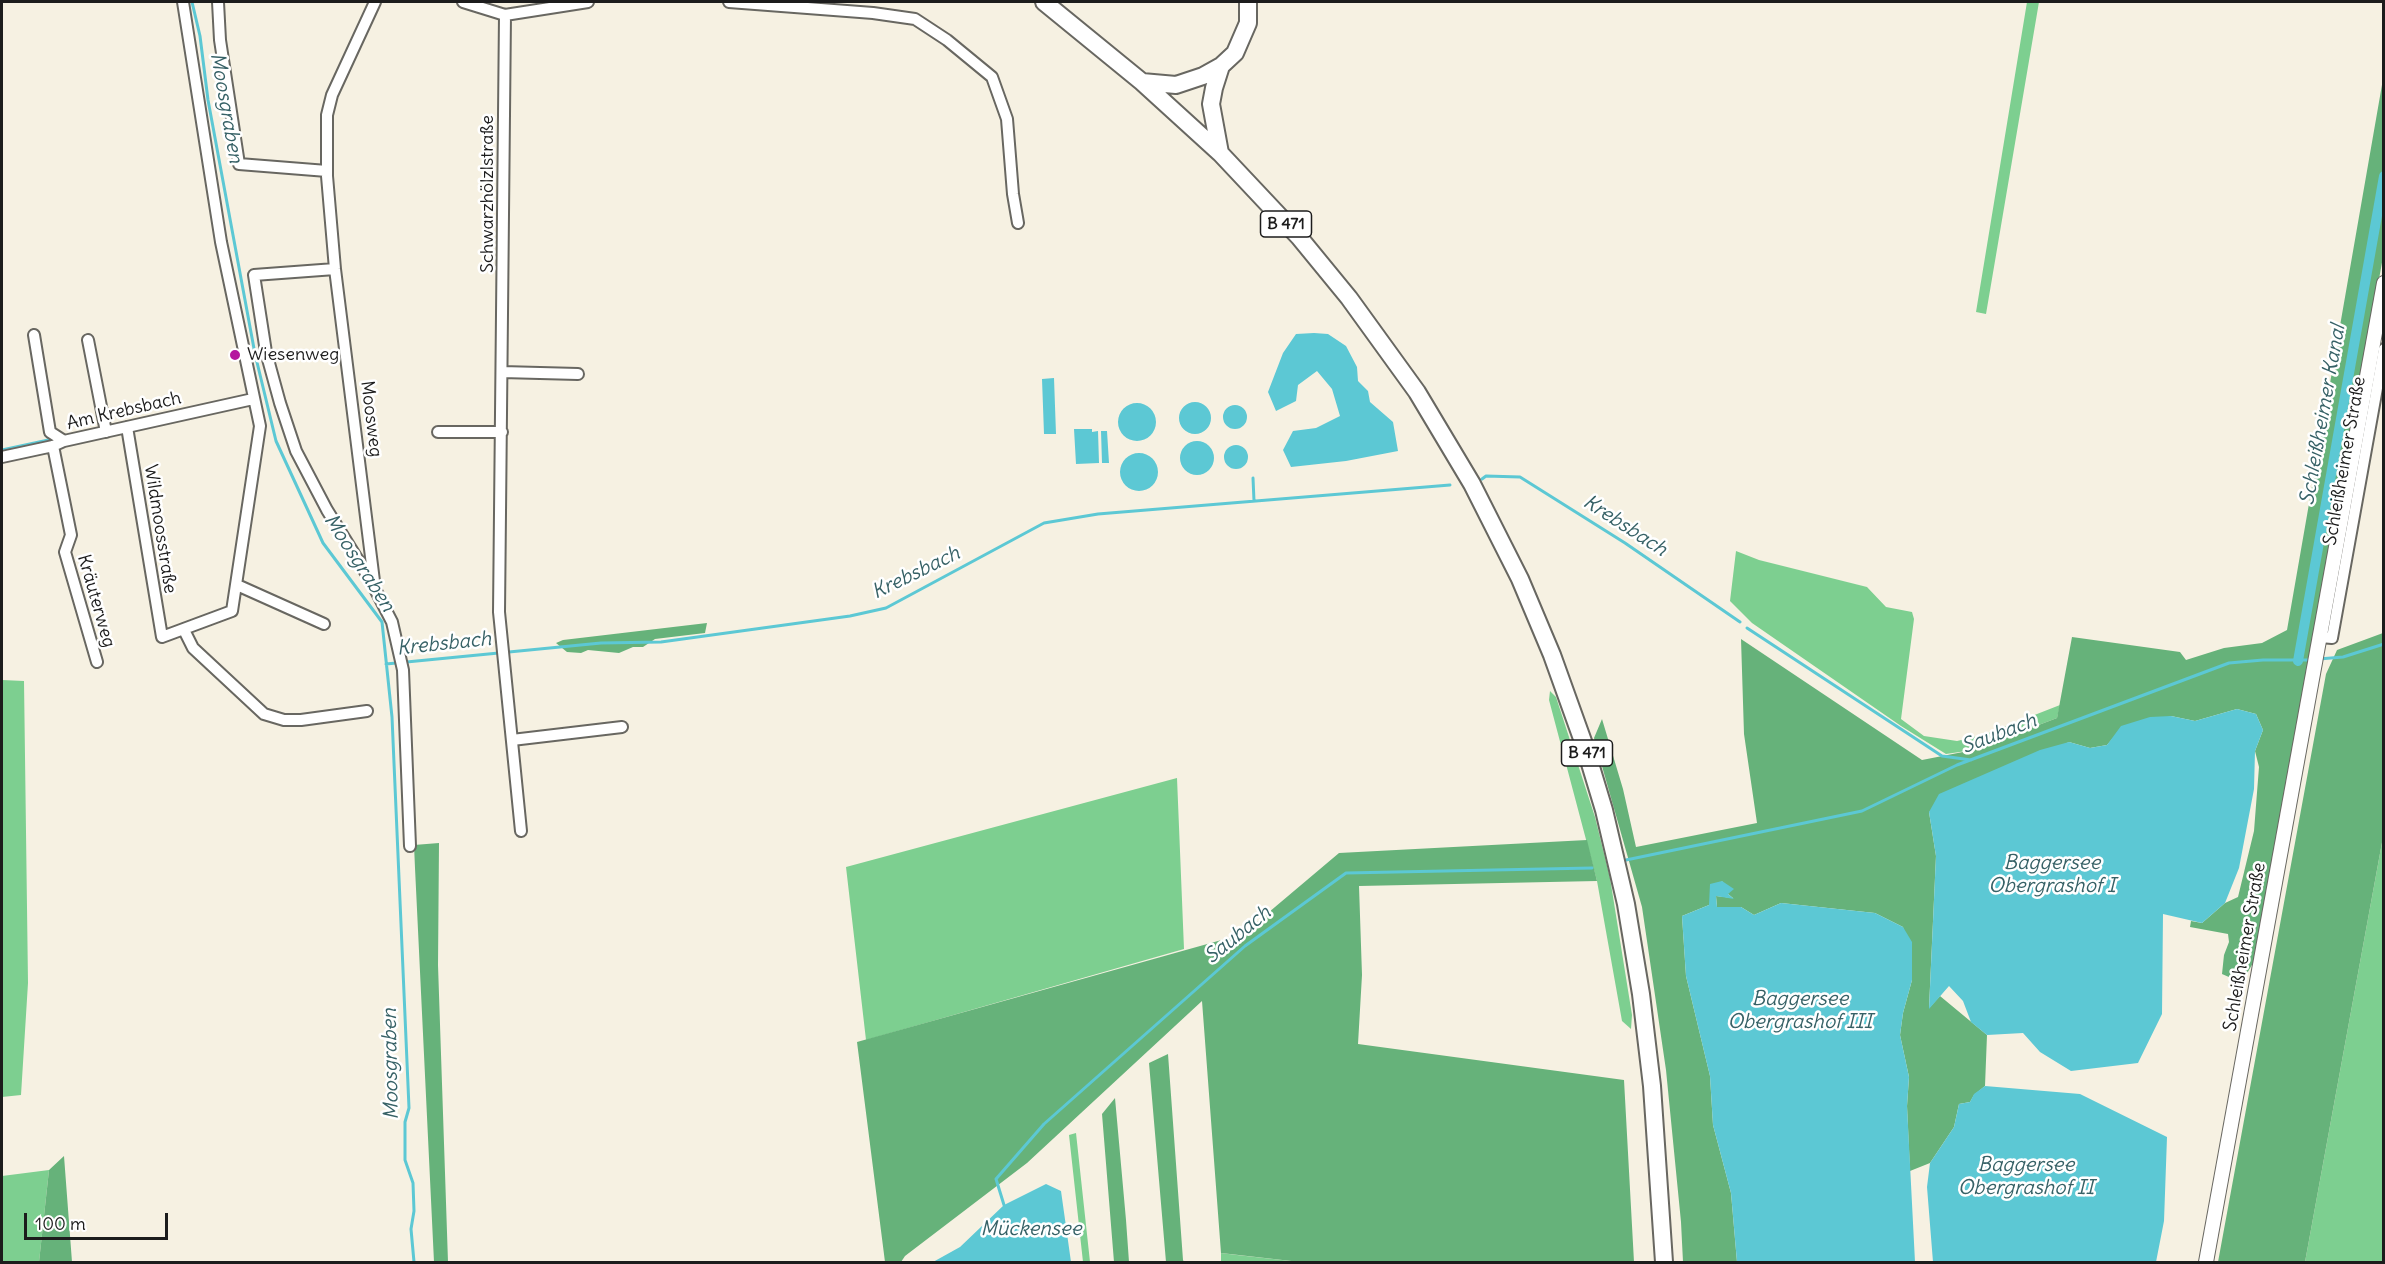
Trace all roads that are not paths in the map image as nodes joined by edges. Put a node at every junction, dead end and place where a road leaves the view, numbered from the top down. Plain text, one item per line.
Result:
1 (183, 2) edge
2 (219, 2) edge
3 (375, 2) edge
4 (463, 2) edge
5 (588, 2) edge
6 (729, 2) edge
7 (1044, 2) edge
8 (1248, 2) edge
9 (505, 15) junction
10 (1221, 66) junction
11 (1142, 82) junction
12 (1220, 153) junction
13 (327, 171) junction
14 (1018, 223) dead end
15 (335, 269) junction
16 (2384, 283) edge
17 (34, 335) dead end
18 (88, 340) dead end
19 (2384, 349) edge
20 (502, 372) junction
21 (578, 374) dead end
22 (254, 399) junction
23 (127, 427) junction
24 (106, 432) junction
25 (438, 432) dead end
26 (502, 432) junction
27 (64, 441) junction
28 (53, 446) junction
29 (2, 457) edge
30 (371, 555) junction
31 (357, 561) junction
32 (237, 585) junction
33 (375, 589) junction
34 (324, 624) dead end
35 (184, 630) junction
36 (2319, 643) junction
37 (97, 662) dead end
38 (367, 711) dead end
39 (622, 727) dead end
40 (512, 740) junction
41 (521, 831) dead end
42 (410, 846) dead end
43 (1664, 1263) edge
44 (2206, 1263) edge

1 - 22 street
2 - 13 street
3 - 13 street, Moosweg
4 - 9 street
5 - 9 street
6 - 14 street
7 - 11 highway, B 471
8 - 10 highway
9 - 20 street, Schwarzhölzlstraße
10 - 11 highway
10 - 12 highway
11 - 12 highway, B 471
12 - 43 highway, B 471
13 - 15 street, Moosweg
15 - 30 street, Moosweg
15 - 31 street
16 - 36 main road, Schleißheimer Straße
17 - 27 street
18 - 24 street
19 - 36 street, Schleißheimer Straße
20 - 21 street
20 - 26 street, Schwarzhölzlstraße
22 - 23 street, Am Krebsbach
22 - 32 street
23 - 24 street, Am Krebsbach
23 - 35 street, Wildmoosstraße
24 - 27 street, Am Krebsbach
25 - 26 street
26 - 40 street, Schwarzhölzlstraße
27 - 28 street, Am Krebsbach
28 - 29 street, Am Krebsbach
28 - 37 street, Kräuterweg
30 - 31 street
30 - 33 street, Moosweg
31 - 33 street
32 - 34 street
32 - 35 street
33 - 42 street, Moosweg
35 - 38 street
36 - 44 main road, Schleißheimer Straße
39 - 40 street
40 - 41 street, Schwarzhölzlstraße

